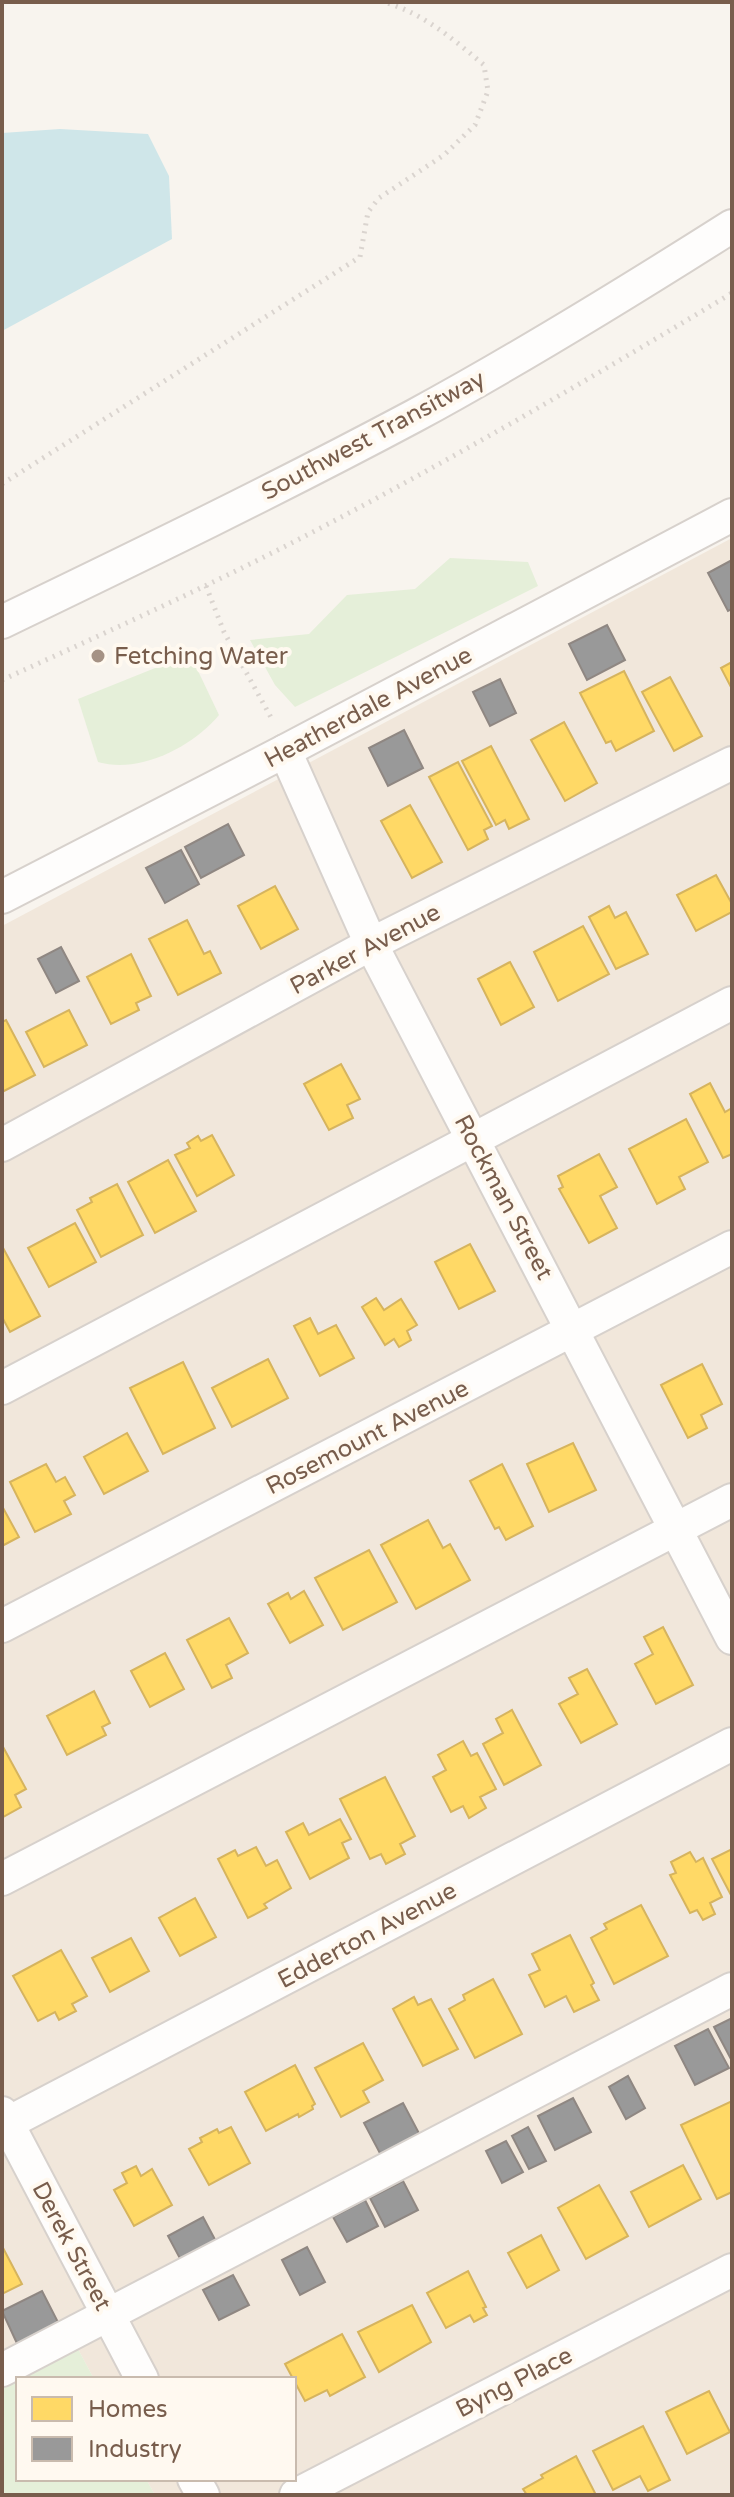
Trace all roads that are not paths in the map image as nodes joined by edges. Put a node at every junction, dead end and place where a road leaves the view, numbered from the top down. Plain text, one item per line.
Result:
1 (732, 226) edge
2 (732, 515) edge
3 (2, 622) edge
4 (285, 751) junction
5 (732, 763) edge
6 (2, 897) edge
7 (371, 944) junction
8 (732, 1003) edge
9 (473, 1138) junction
10 (2, 1145) edge
11 (732, 1247) edge
12 (573, 1330) junction
13 (2, 1388) edge
14 (732, 1500) edge
15 (676, 1529) junction
16 (2, 1626) edge
17 (732, 1638) edge
18 (732, 1744) edge
19 (2, 1879) edge
20 (732, 1989) edge
21 (4, 2121) edge
22 (732, 2270) edge
23 (108, 2314) junction
24 (2, 2370) edge
25 (141, 2377) edge
26 (296, 2495) edge

1 - 3 street, Southwest Transitway
2 - 4 street, Heatherdale Avenue
4 - 6 street, Heatherdale Avenue
4 - 7 street, Rockman Street
5 - 7 street, Parker Avenue
7 - 9 street, Rockman Street
7 - 10 street, Parker Avenue
8 - 9 street
9 - 12 street, Rockman Street
9 - 13 street
11 - 12 street, Rosemount Avenue
12 - 15 street, Rockman Street
12 - 16 street, Rosemount Avenue
14 - 15 street
15 - 17 street, Rockman Street
15 - 19 street
18 - 21 street, Edderton Avenue
20 - 23 street
21 - 23 street, Derek Street
22 - 26 street, Byng Place
23 - 24 street
23 - 25 street, Derek Street

